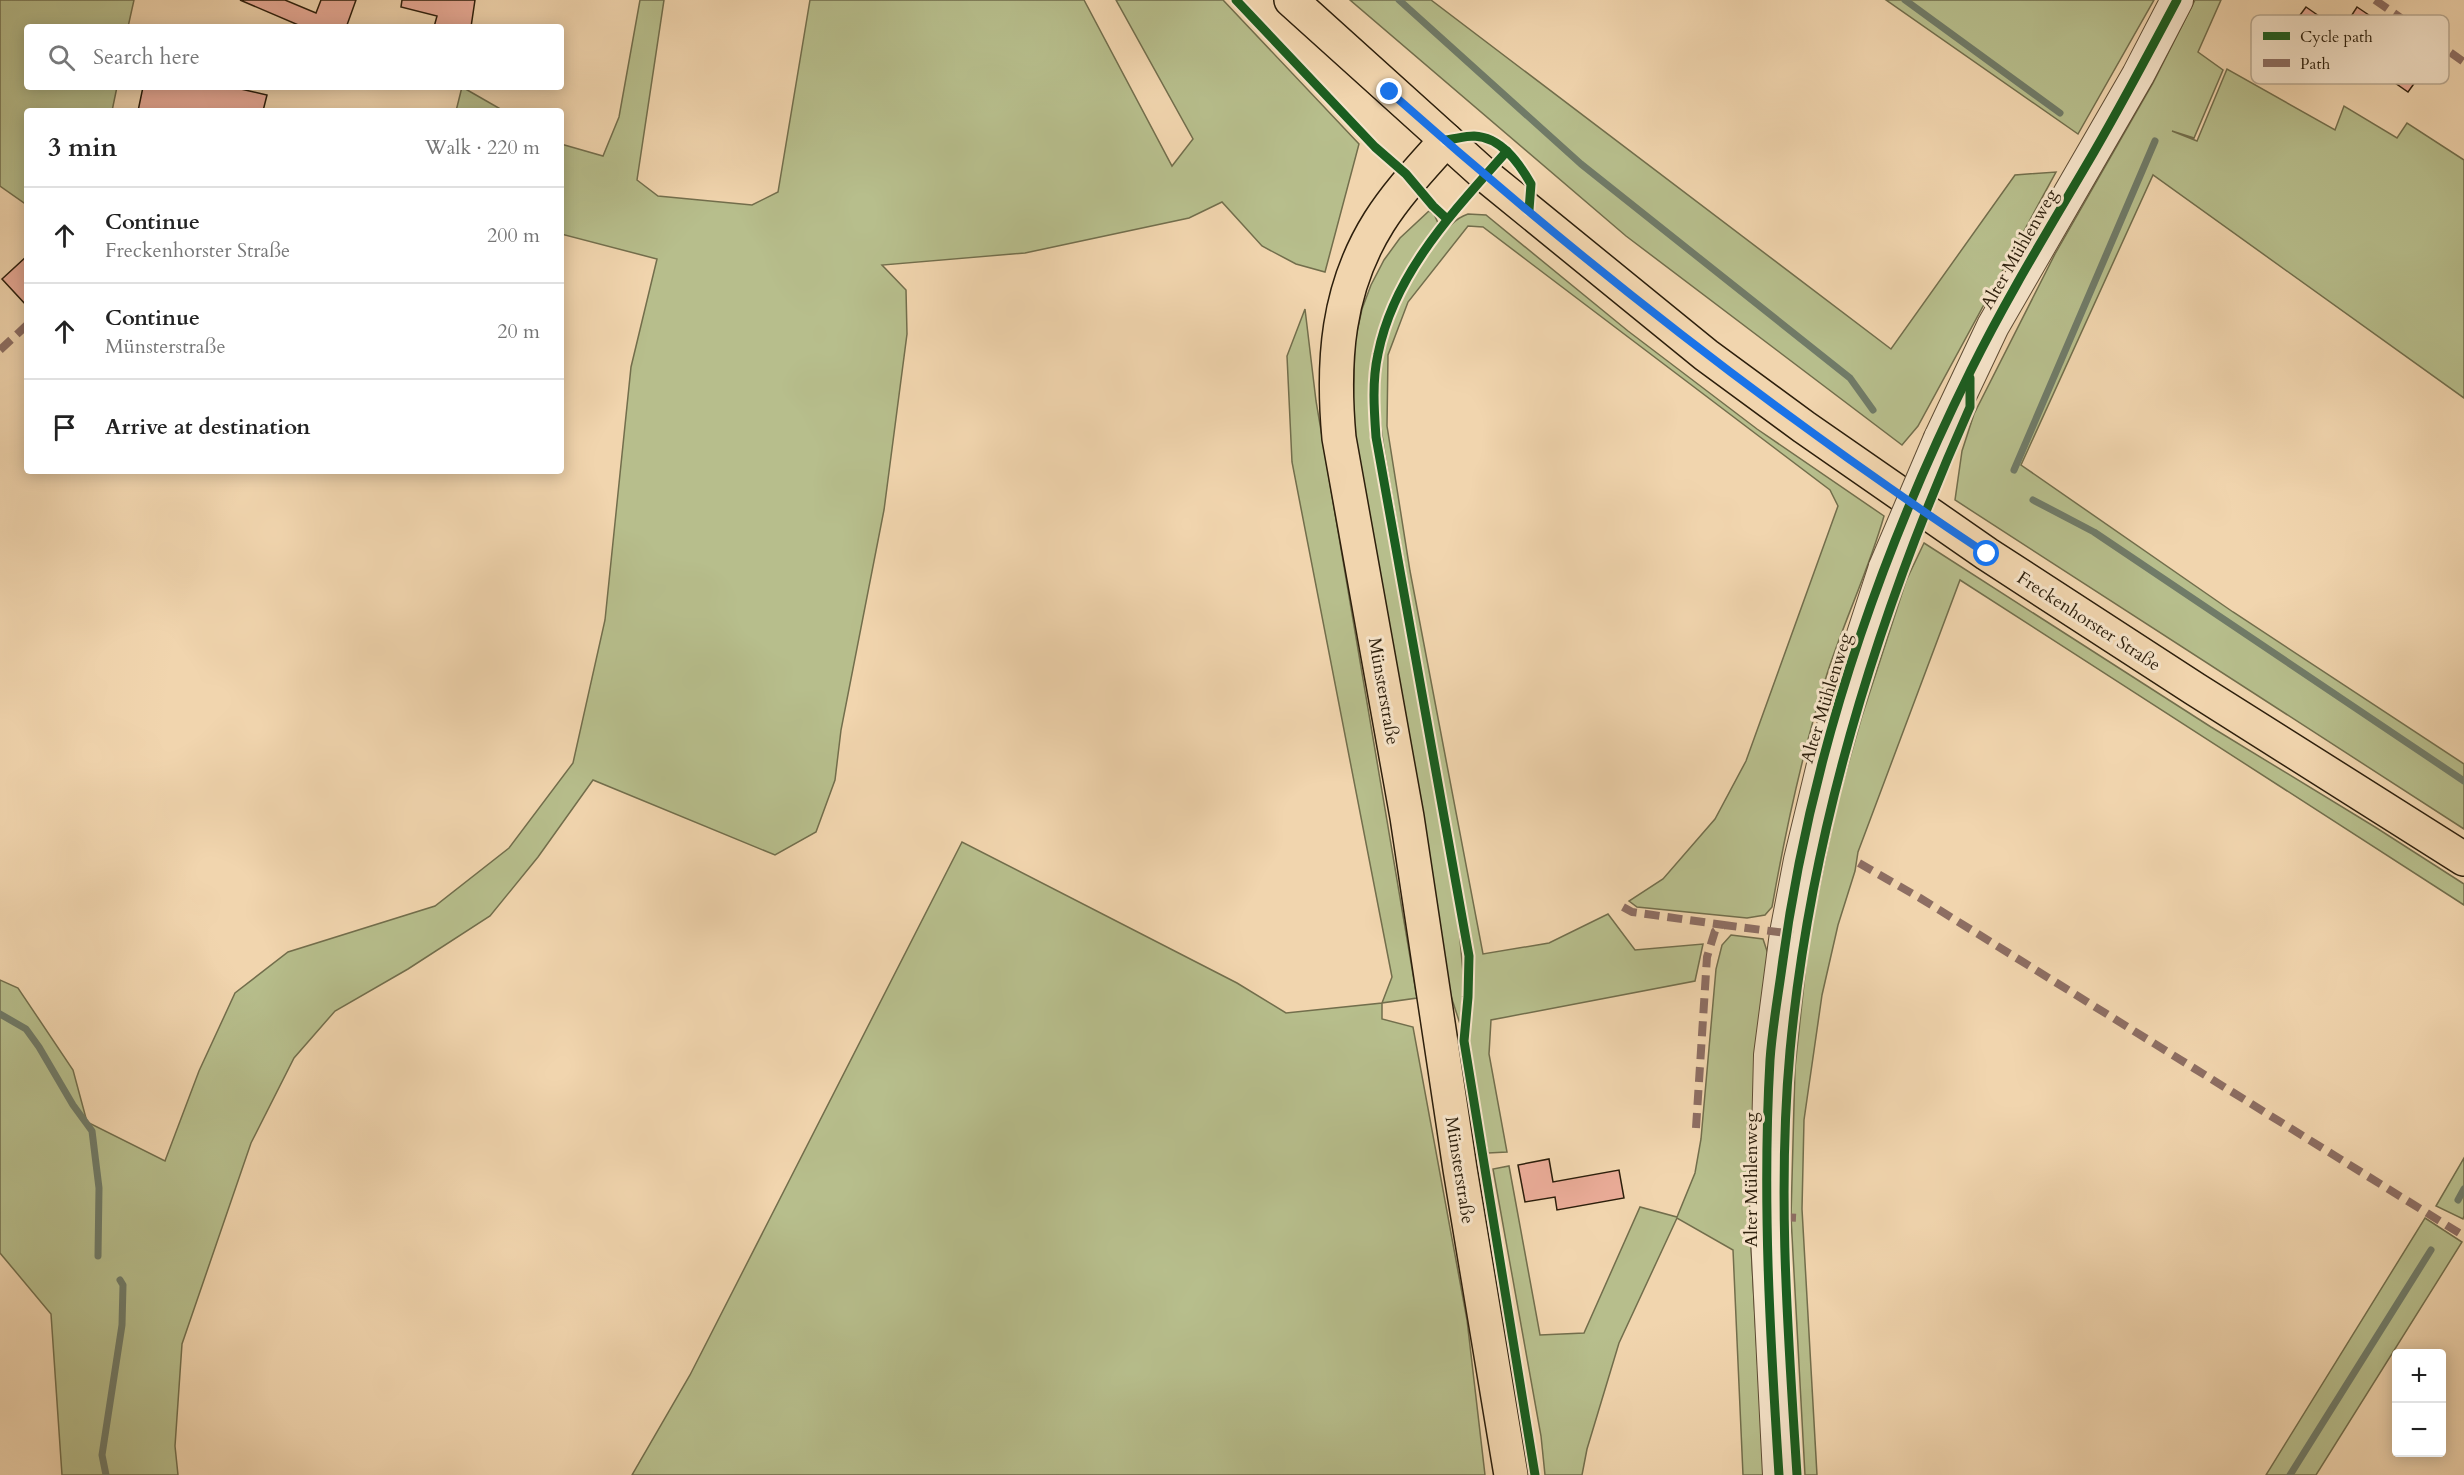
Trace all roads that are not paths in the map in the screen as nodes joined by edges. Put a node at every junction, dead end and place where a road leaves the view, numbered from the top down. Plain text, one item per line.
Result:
1 (1291, 0) edge
2 (2176, 0) edge
3 (1446, 140) junction
4 (2464, 859) edge
5 (1510, 1475) edge
6 (1779, 1475) edge

1 - 3 main road
2 - 6 street, Alter Mühlenweg, bridge
3 - 4 main road, Freckenhorster Straße
3 - 5 main road, Münsterstraße

